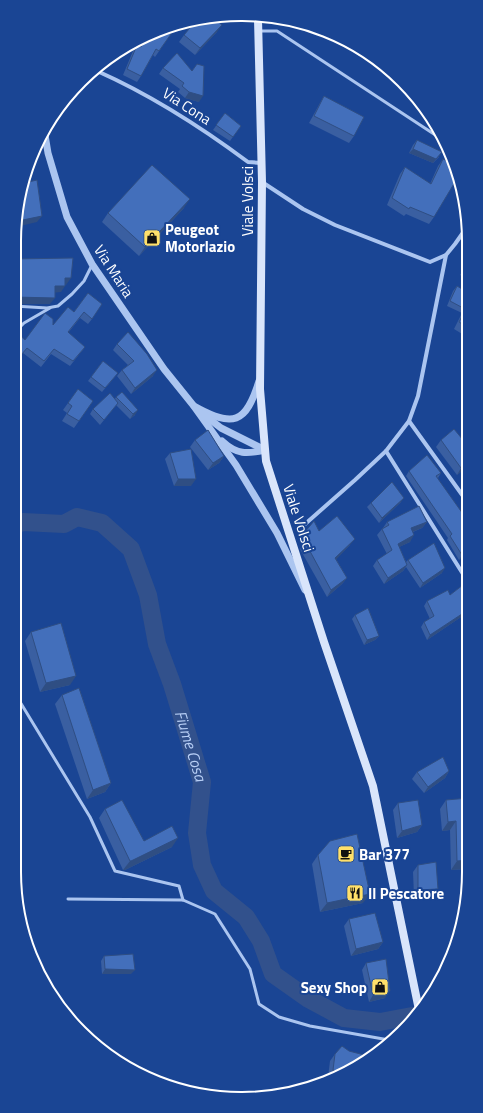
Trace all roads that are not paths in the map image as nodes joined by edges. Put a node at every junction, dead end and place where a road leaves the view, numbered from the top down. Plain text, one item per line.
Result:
1 (258, 21) edge
2 (258, 31) junction
3 (101, 72) edge
4 (433, 134) edge
5 (46, 140) edge
6 (261, 163) junction
7 (262, 182) junction
8 (462, 235) edge
9 (446, 255) junction
10 (92, 264) junction
11 (21, 306) edge
12 (52, 307) junction
13 (21, 326) edge
14 (260, 378) junction
15 (193, 405) junction
16 (409, 421) junction
17 (212, 432) junction
18 (265, 450) junction
19 (386, 451) junction
20 (462, 495) edge
21 (304, 525) dead end
22 (462, 572) edge
23 (310, 600) junction
24 (21, 704) edge
25 (68, 899) dead end
26 (183, 900) junction
27 (418, 1004) edge
28 (385, 1039) edge

1 - 2 main road, Viale Volsci
2 - 4 lane
2 - 6 main road, Viale Volsci
3 - 6 street, Via Cona
5 - 10 street, Via Maria
6 - 7 main road, Viale Volsci
7 - 9 street
7 - 14 main road, Viale Volsci
8 - 9 street
9 - 16 street
10 - 12 lane
10 - 15 street, Via Maria
11 - 12 lane
12 - 13 lane
14 - 15 street
14 - 18 main road, Viale Volsci
15 - 17 street
15 - 18 street
16 - 19 street
16 - 20 street
17 - 18 street
17 - 23 street
18 - 23 main road, Viale Volsci
19 - 21 street
19 - 22 street
23 - 27 main road, Viale Volsci
24 - 26 lane
25 - 26 lane
26 - 28 lane

